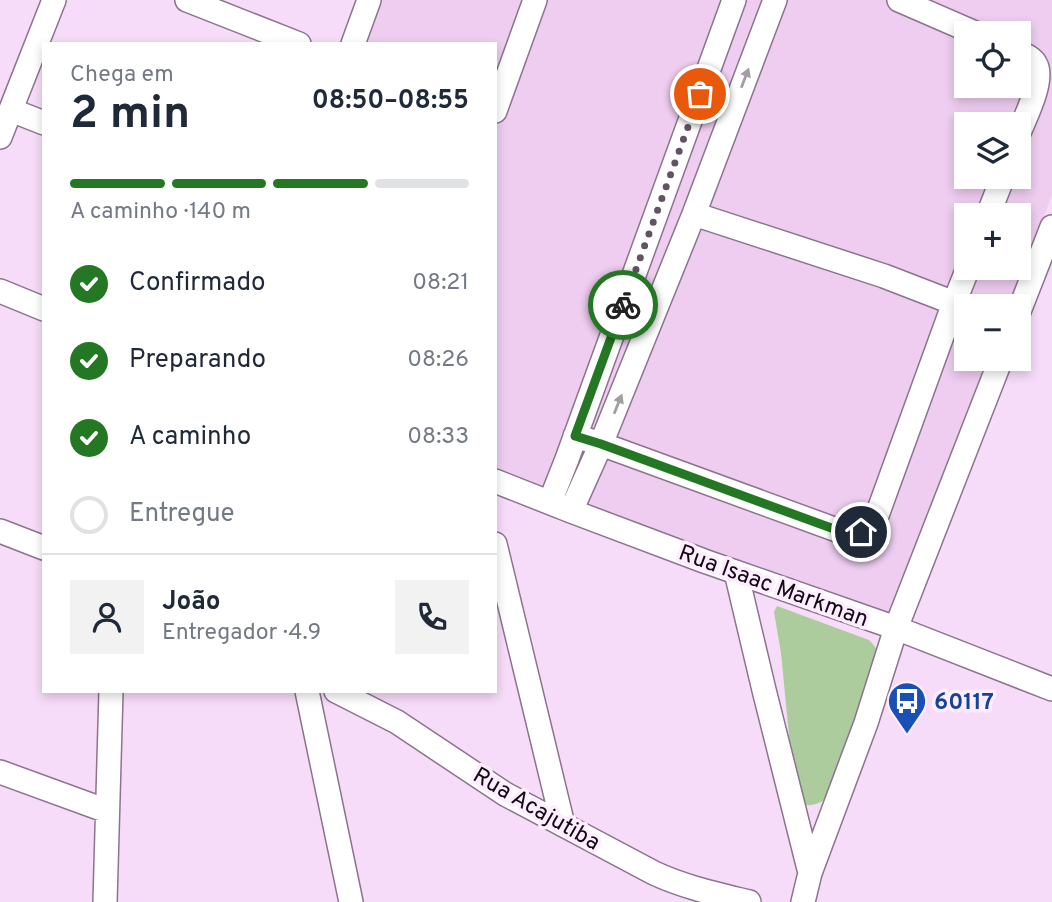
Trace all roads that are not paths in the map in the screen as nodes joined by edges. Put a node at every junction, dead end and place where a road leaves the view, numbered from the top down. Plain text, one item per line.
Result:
1 (54, 0) edge
2 (187, 0) edge
3 (369, 0) edge
4 (536, 0) edge
5 (734, 0) edge
6 (775, 0) edge
7 (899, 0) edge
8 (954, 24) edge
9 (294, 42) edge
10 (354, 42) edge
11 (1031, 59) edge
12 (497, 106) edge
13 (11, 110) junction
14 (1027, 112) edge
15 (42, 122) edge
16 (0, 137) edge
17 (683, 141) junction
18 (717, 150) junction
19 (694, 214) junction
20 (1052, 227) edge
21 (0, 291) edge
22 (1026, 294) edge
23 (954, 303) joint
24 (42, 308) edge
25 (996, 371) edge
26 (575, 436) junction
27 (601, 444) junction
28 (497, 482) edge
29 (560, 507) junction
30 (0, 531) edge
31 (42, 547) edge
32 (497, 552) edge
33 (736, 572) junction
34 (896, 628) junction
35 (1052, 689) edge
36 (111, 693) edge
37 (307, 693) edge
38 (340, 693) edge
39 (0, 772) edge
40 (107, 811) junction
41 (563, 825) junction
42 (810, 873) junction
43 (105, 902) edge
44 (351, 902) edge
45 (749, 902) edge
46 (803, 902) edge

1 - 13 street
2 - 9 street
3 - 10 street
4 - 12 street
5 - 17 street
18 -> 6 street
7 - 8 street
11 - 14 street
13 - 15 street
13 - 16 street
17 - 18 street
17 - 26 street
18 - 19 street
19 - 23 street
27 -> 19 street
20 - 22 street
21 - 24 street
23 - 27 street
25 - 34 street
26 - 27 street
26 - 29 street
27 - 29 street
28 - 29 street, Rua Isaac Markman
29 - 33 street, Rua Isaac Markman
30 - 31 street
32 - 41 street
33 - 34 street, Rua Isaac Markman
33 - 42 street
34 - 35 street, Rua Isaac Markman
34 - 42 street
36 - 40 street
37 - 44 street
38 - 41 street, Rua Acajutiba
39 - 40 street
40 - 43 street
41 - 45 street, Rua Acajutiba
42 - 46 street

